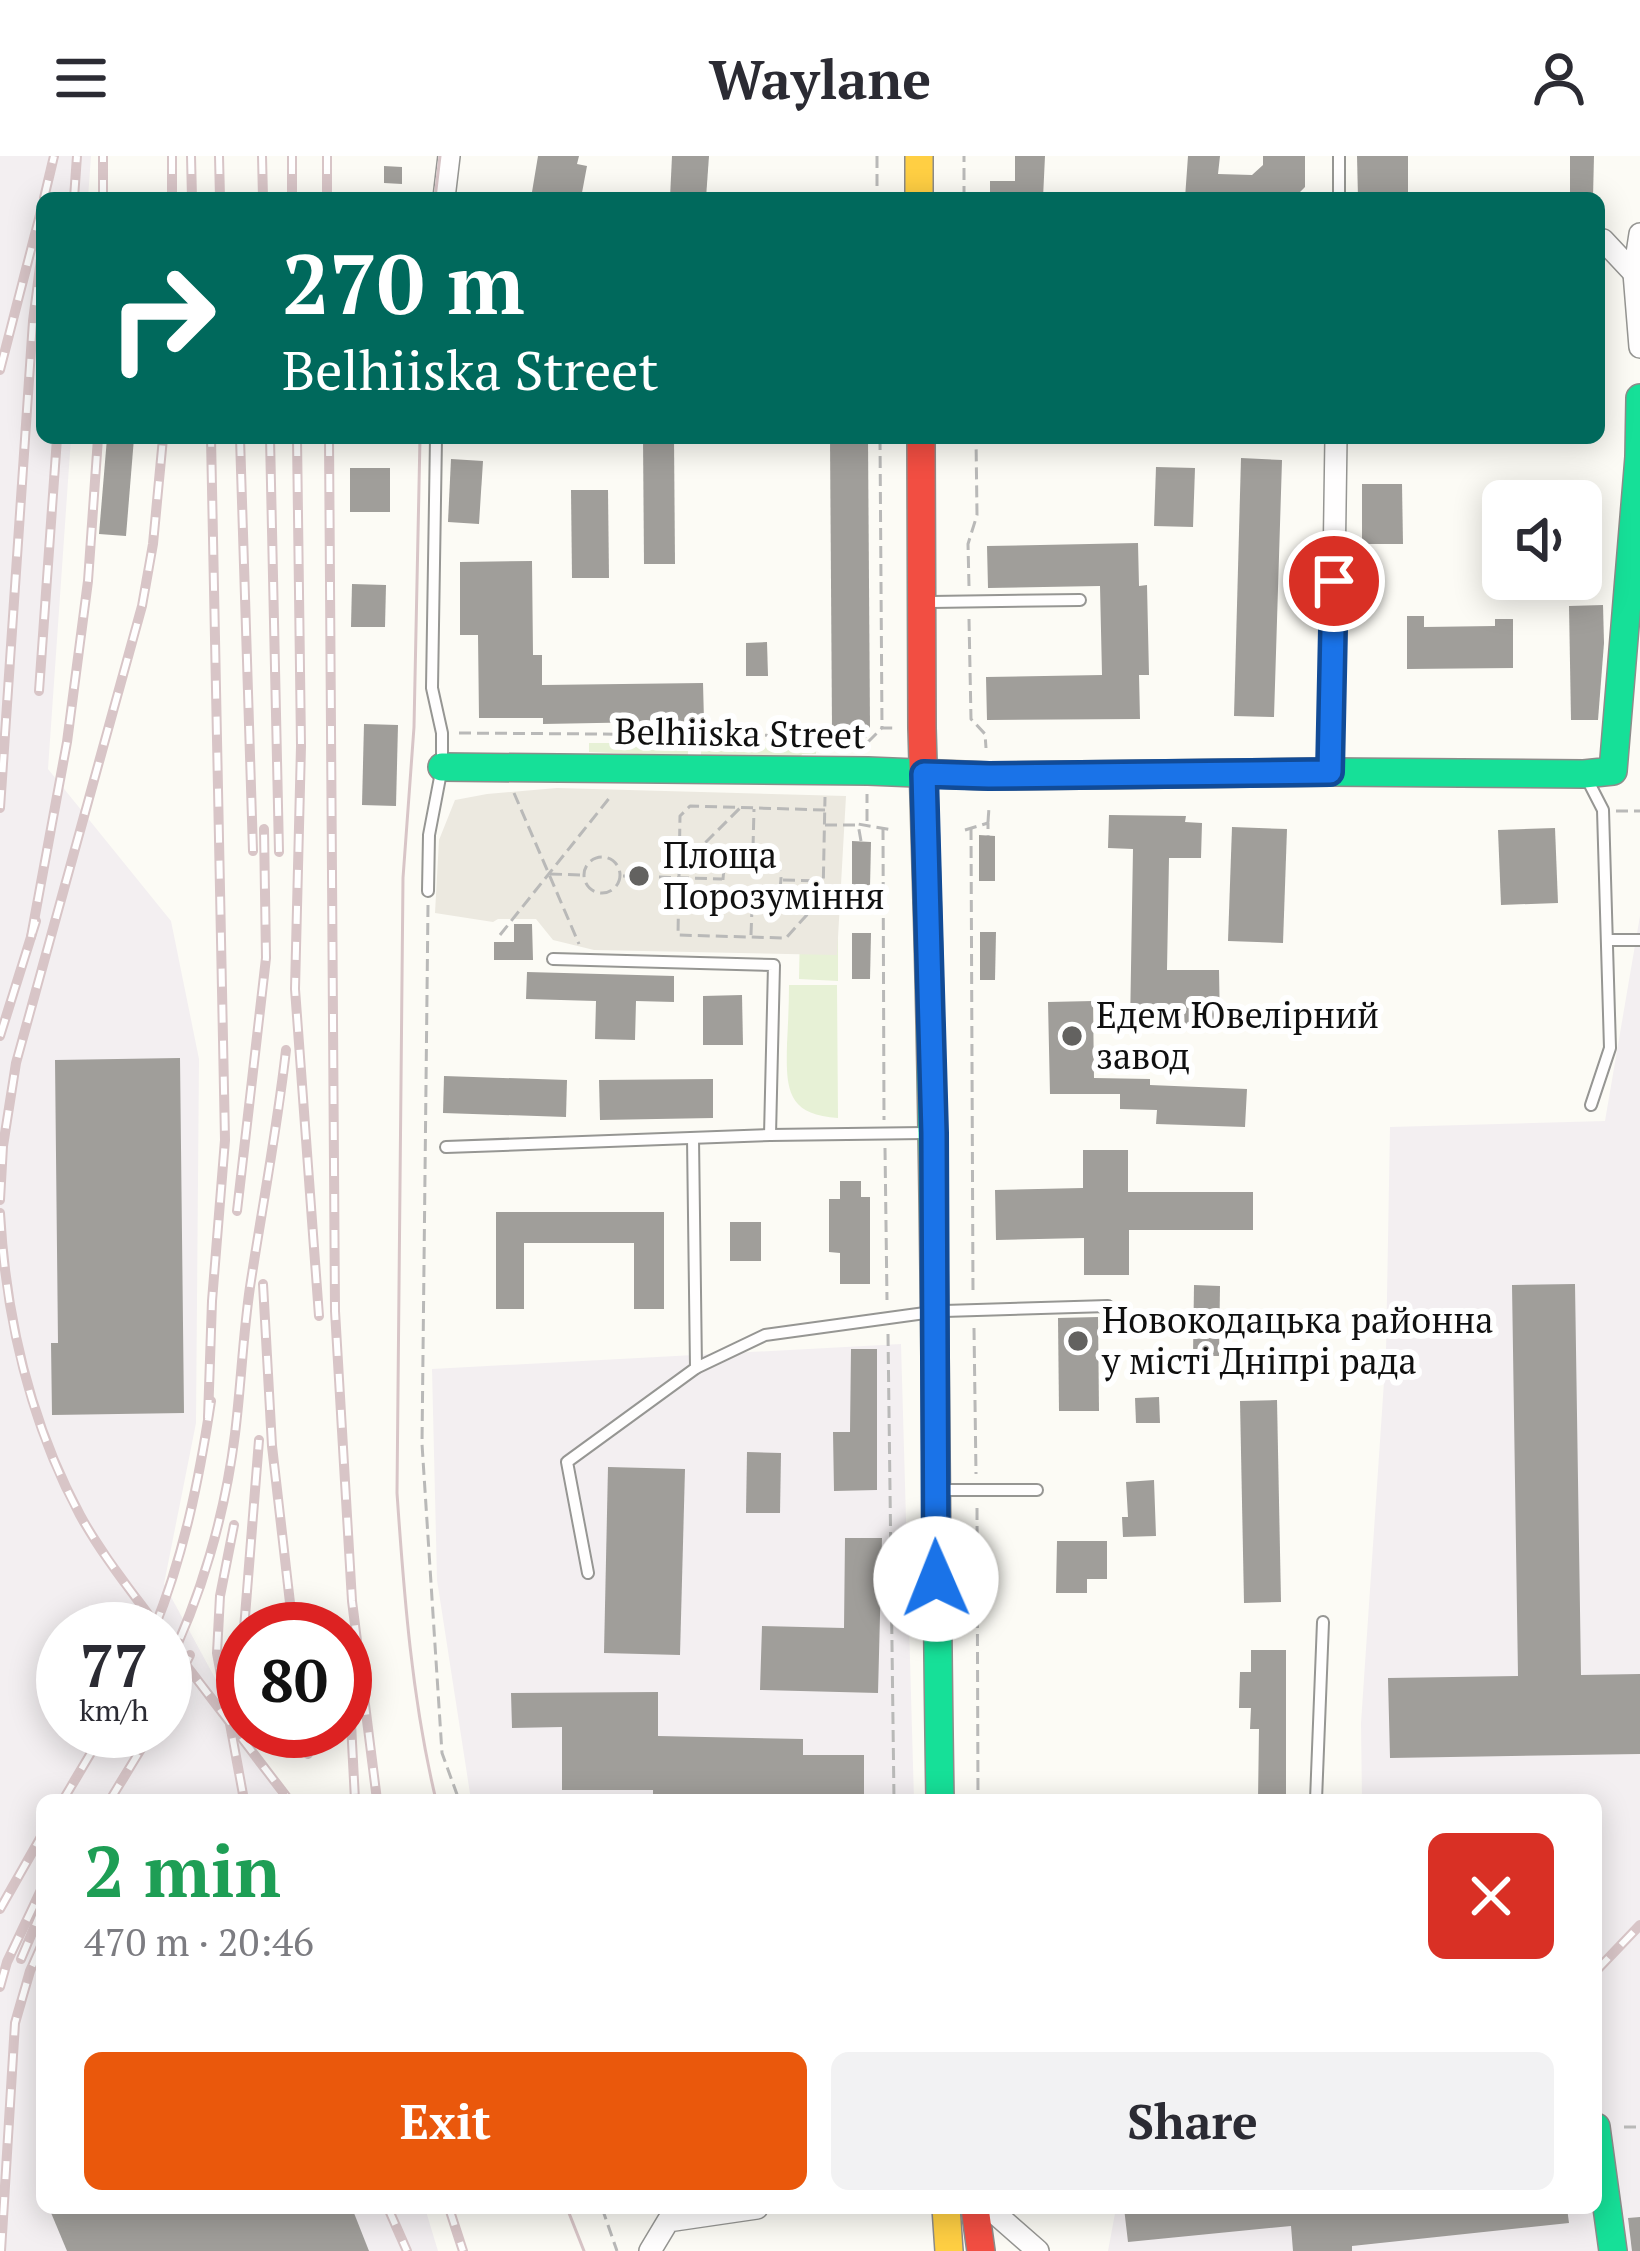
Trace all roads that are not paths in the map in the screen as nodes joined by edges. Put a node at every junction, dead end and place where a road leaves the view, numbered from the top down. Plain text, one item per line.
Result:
1 (449, 156) edge
2 (919, 156) edge
3 (1340, 156) edge
4 (446, 192) edge
5 (920, 192) edge
6 (1339, 192) edge
7 (1640, 234) edge
8 (1605, 243) edge
9 (1634, 273) junction
10 (1640, 347) edge
11 (1640, 398) edge
12 (436, 444) edge
13 (921, 444) edge
14 (1336, 444) edge
15 (1080, 600) dead end
16 (922, 602) junction
17 (442, 767) junction
18 (1330, 772) junction
19 (1598, 772) junction
20 (924, 774) junction
21 (428, 890) road end
22 (1607, 940) junction
23 (1640, 940) edge
24 (553, 959) dead end
25 (1591, 1105) dead end
26 (934, 1133) junction
27 (770, 1135) junction
28 (693, 1138) junction
29 (446, 1147) dead end
30 (1108, 1306) dead end
31 (933, 1311) junction
32 (696, 1368) junction
33 (934, 1490) junction
34 (1036, 1490) dead end
35 (588, 1573) dead end
36 (1323, 1622) dead end
37 (940, 1794) edge
38 (1316, 1794) edge
39 (1602, 2174) edge
40 (716, 2214) edge
41 (946, 2214) edge
42 (977, 2214) edge
43 (996, 2214) edge
44 (650, 2251) edge
45 (949, 2251) edge
46 (981, 2251) edge
47 (1038, 2251) edge
48 (1612, 2251) edge

1 - 4 street
2 - 5 main road
3 - 6 lane
7 - 9 street
8 - 9 street
9 - 10 street
11 - 19 main road
12 - 17 lane
13 - 16 main road
14 - 18 street
15 - 16 lane
16 - 20 main road
17 - 20 main road, Belhiiska Street
17 - 21 lane
18 - 19 main road, Belhiiska Street
18 - 20 main road, Belhiiska Street
19 - 22 lane
20 - 26 main road
22 - 23 lane
22 - 25 lane
24 - 27 lane
26 - 27 lane
26 - 31 main road
27 - 28 lane
28 - 29 lane
28 - 32 lane
30 - 31 lane
31 - 32 lane
31 - 33 main road
32 - 35 lane
33 - 34 lane
33 - 37 main road
36 - 38 lane
39 - 48 main road
40 - 44 street
41 - 45 main road
42 - 46 main road
43 - 47 street

